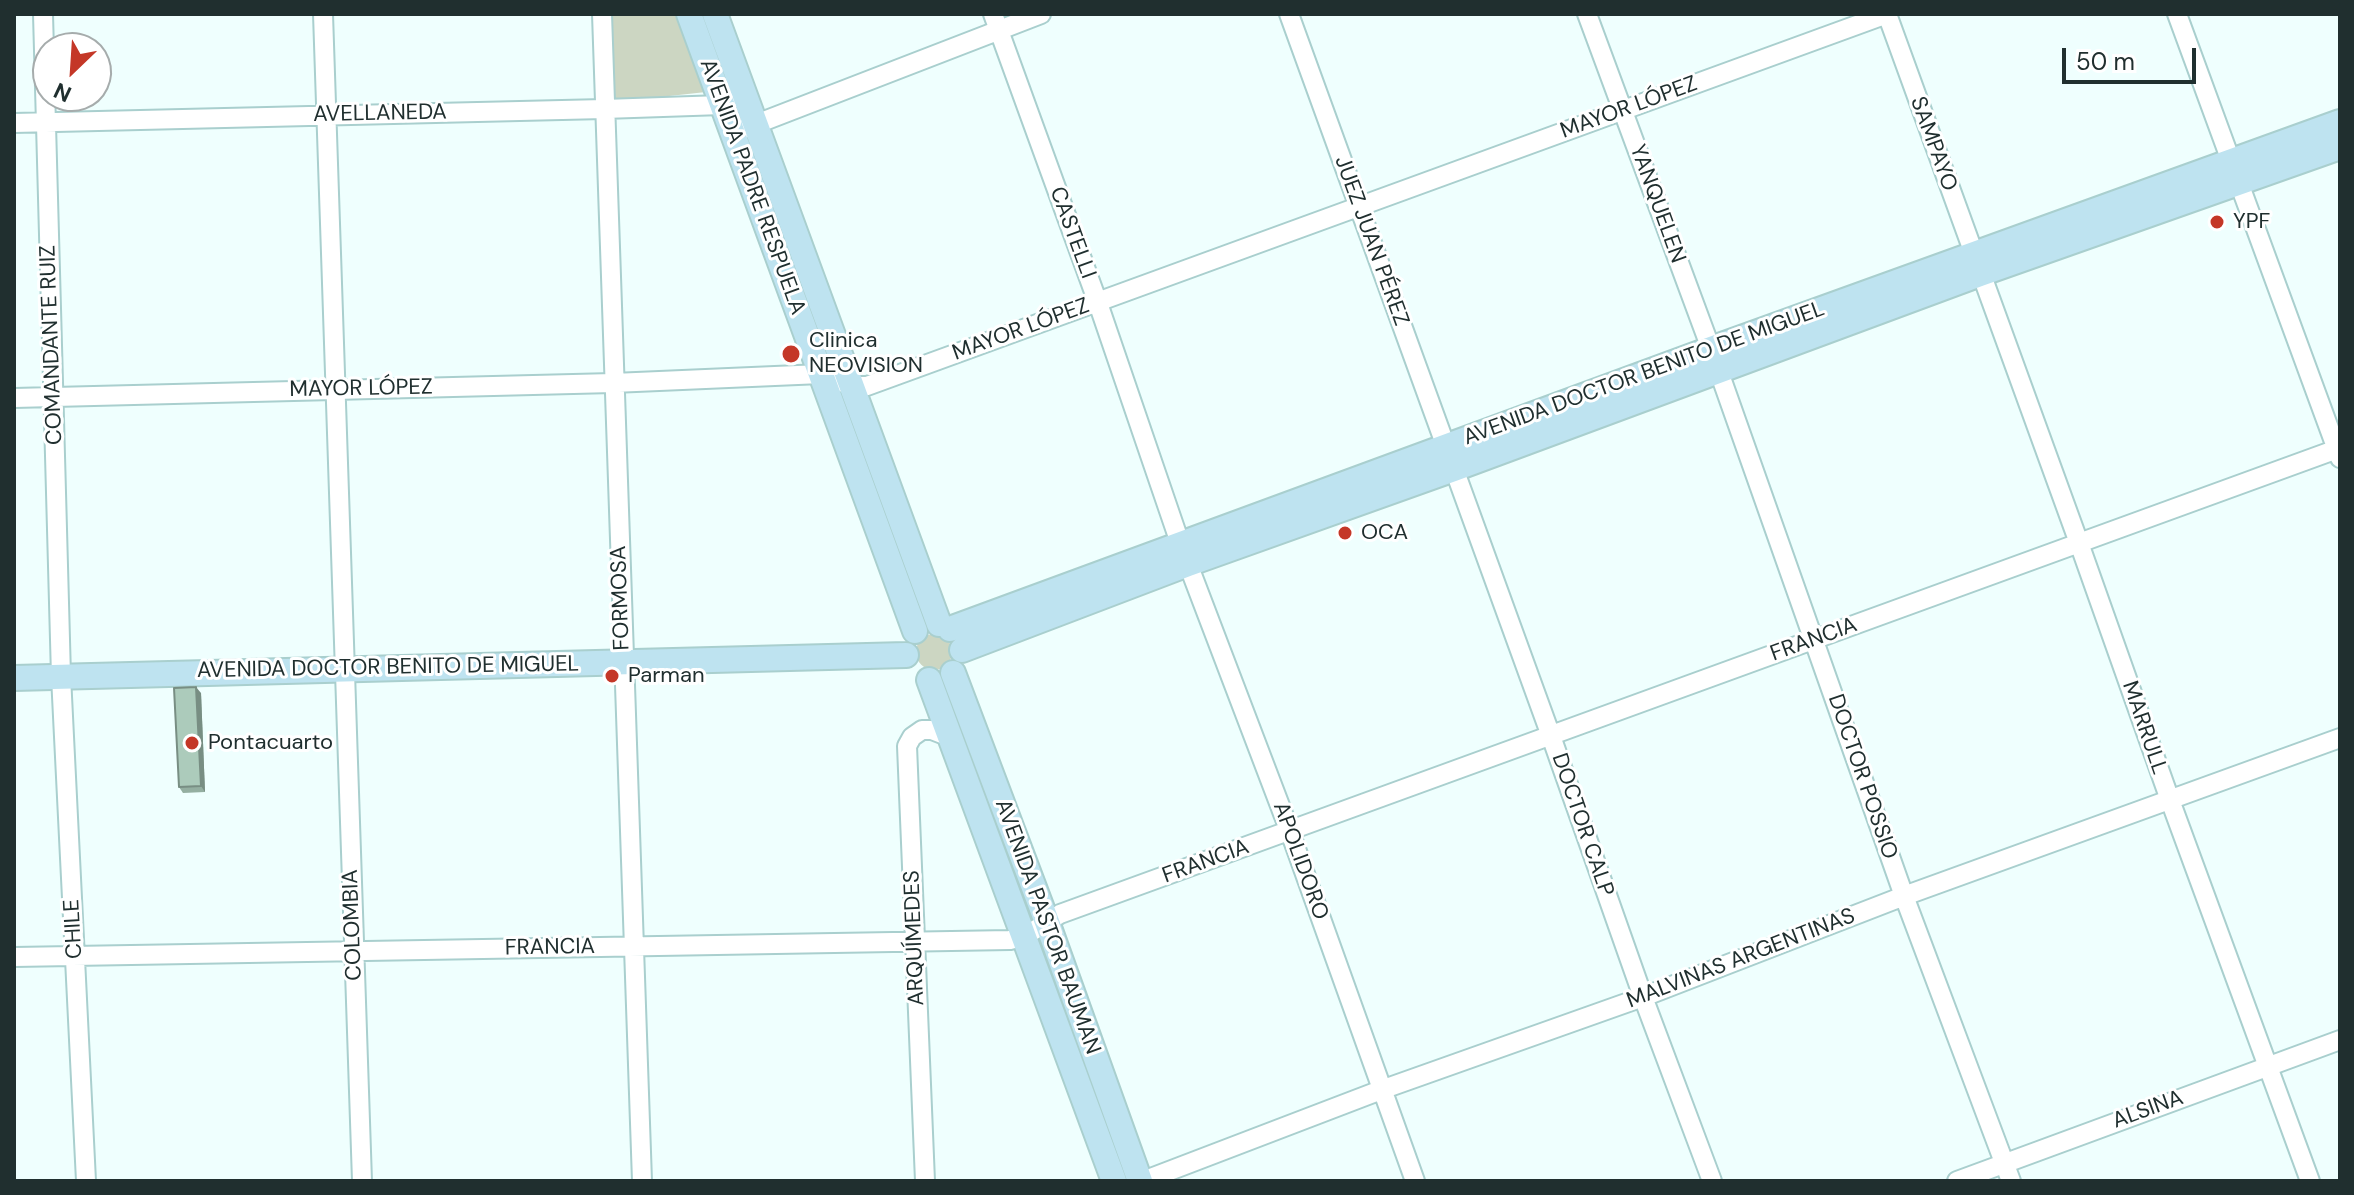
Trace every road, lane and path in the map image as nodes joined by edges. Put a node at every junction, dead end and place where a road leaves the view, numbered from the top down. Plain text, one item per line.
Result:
1 (43, 14) edge
2 (323, 14) edge
3 (602, 14) edge
4 (689, 14) edge
5 (715, 14) edge
6 (1041, 14) edge
7 (1289, 14) edge
8 (1587, 14) edge
9 (1887, 14) edge
10 (2177, 14) edge
11 (995, 22) edge
12 (733, 100) junction
13 (604, 109) junction
14 (1622, 111) junction
15 (326, 116) junction
16 (46, 122) junction
17 (2340, 122) edge
18 (14, 123) edge
19 (744, 129) junction
20 (2340, 147) edge
21 (2235, 172) junction
22 (1359, 207) junction
23 (1976, 264) junction
24 (1098, 303) junction
25 (1715, 360) junction
26 (821, 374) junction
27 (613, 383) junction
28 (851, 386) junction
29 (334, 390) junction
30 (53, 397) junction
31 (14, 398) edge
32 (2339, 452) edge
33 (1450, 458) junction
34 (2079, 543) junction
35 (1184, 553) junction
36 (915, 631) junction
37 (950, 634) junction
38 (1814, 640) junction
39 (906, 655) junction
40 (623, 662) junction
41 (344, 669) junction
42 (953, 673) junction
43 (61, 676) junction
44 (14, 678) edge
45 (929, 680) junction
46 (1551, 736) junction
47 (950, 737) junction
48 (2340, 738) edge
49 (2170, 800) junction
50 (1290, 832) junction
51 (1904, 896) junction
52 (1047, 922) junction
53 (1025, 936) junction
54 (915, 941) junction
55 (633, 946) junction
56 (354, 951) junction
57 (75, 956) junction
58 (14, 957) edge
59 (1643, 997) junction
60 (2340, 1040) edge
61 (2269, 1066) junction
62 (1381, 1090) junction
63 (2008, 1172) edge
64 (86, 1181) edge
65 (362, 1181) edge
66 (642, 1181) edge
67 (925, 1181) edge
68 (1114, 1181) edge
69 (1141, 1181) edge
70 (1415, 1181) edge
71 (1712, 1181) edge
72 (1957, 1181) edge
73 (2310, 1181) edge

1 - 16 street, COMANDANTE RUIZ
2 - 15 street, COLOMBIA
3 - 13 street, FORMOSA
4 - 12 main road, AVENIDA PADRE RESPUELA
5 - 12 main road, AVENIDA PADRE RESPUELA
6 - 11 street
7 - 22 street, JUEZ JUAN PÉREZ
8 - 14 street, YANQUELEN
9 - 14 street, MAYOR LÓPEZ
9 - 23 street, SAMPAYO
10 - 21 street
11 - 19 street
11 - 24 street, CASTELLI
12 - 13 street, AVELLANEDA
12 - 19 main road, AVENIDA PADRE RESPUELA
13 - 15 street, AVELLANEDA
13 - 27 street, FORMOSA
14 - 22 street, MAYOR LÓPEZ
14 - 25 street, YANQUELEN
15 - 16 street, AVELLANEDA
15 - 29 street, COLOMBIA
16 - 18 street, AVELLANEDA
16 - 30 street, COMANDANTE RUIZ
17 - 21 main road, AVENIDA DOCTOR BENITO DE MIGUEL
19 - 26 main road, AVENIDA PADRE RESPUELA
19 - 28 main road, AVENIDA PADRE RESPUELA
20 - 21 main road, AVENIDA DOCTOR BENITO DE MIGUEL
21 - 23 main road, AVENIDA DOCTOR BENITO DE MIGUEL
21 - 32 street
22 - 24 street, MAYOR LÓPEZ
22 - 33 street, JUEZ JUAN PÉREZ
23 - 25 main road, AVENIDA DOCTOR BENITO DE MIGUEL
23 - 34 street, MARRULL
24 - 28 street, MAYOR LÓPEZ
24 - 35 street, CASTELLI
25 - 33 main road, AVENIDA DOCTOR BENITO DE MIGUEL
25 - 38 street, DOCTOR POSSIO
26 - 27 street, MAYOR LÓPEZ
26 - 28 street, MAYOR LÓPEZ
26 - 36 main road, AVENIDA PADRE RESPUELA
27 - 29 street, MAYOR LÓPEZ
27 - 40 street, FORMOSA
28 - 37 main road, AVENIDA PADRE RESPUELA
29 - 30 street, MAYOR LÓPEZ
29 - 41 street, COLOMBIA
30 - 31 street, MAYOR LÓPEZ
30 - 43 street, COMANDANTE RUIZ
32 - 34 street, FRANCIA
33 - 35 main road, AVENIDA DOCTOR BENITO DE MIGUEL
33 - 46 street, DOCTOR CALP
34 - 38 street, FRANCIA
34 - 49 street, MARRULL
35 - 37 main road, AVENIDA DOCTOR BENITO DE MIGUEL
35 - 50 street, APOLIDORO
36 - 37 main road
36 - 39 main road
37 - 42 main road
38 - 46 street, FRANCIA
38 - 51 street, DOCTOR POSSIO
39 - 40 main road, AVENIDA DOCTOR BENITO DE MIGUEL
39 - 45 main road
40 - 41 main road, AVENIDA DOCTOR BENITO DE MIGUEL
40 - 55 street, FORMOSA
41 - 43 main road, AVENIDA DOCTOR BENITO DE MIGUEL
41 - 56 street, COLOMBIA
42 - 45 main road
42 - 52 main road, AVENIDA PASTOR BAUMAN
43 - 44 main road, AVENIDA DOCTOR BENITO DE MIGUEL
43 - 57 street, CHILE
45 - 47 main road, AVENIDA PASTOR BAUMAN
46 - 50 street, FRANCIA
46 - 59 street, DOCTOR CALP
47 - 53 main road, AVENIDA PASTOR BAUMAN
47 - 54 street, ARQUÍMEDES
48 - 49 street, MALVINAS ARGENTINAS
49 - 51 street, MALVINAS ARGENTINAS
49 - 61 street, MARRULL
50 - 52 street, FRANCIA
50 - 62 street, APOLIDORO
51 - 59 street, MALVINAS ARGENTINAS
51 - 63 street, DOCTOR POSSIO
52 - 53 street, FRANCIA
52 - 69 main road, AVENIDA PASTOR BAUMAN
53 - 54 street, FRANCIA
53 - 68 main road, AVENIDA PASTOR BAUMAN
54 - 55 street, FRANCIA
54 - 67 street, ARQUÍMEDES
55 - 56 street, FRANCIA
55 - 66 street, FORMOSA
56 - 57 street, FRANCIA
56 - 65 street, COLOMBIA
57 - 58 street, FRANCIA
57 - 64 street, CHILE
59 - 62 street, MALVINAS ARGENTINAS
59 - 71 street, DOCTOR CALP
60 - 61 street, ALSINA
61 - 63 street, ALSINA
61 - 73 street, MARRULL
62 - 69 street, MALVINAS ARGENTINAS
62 - 70 street, APOLIDORO
63 - 72 street, ALSINA

